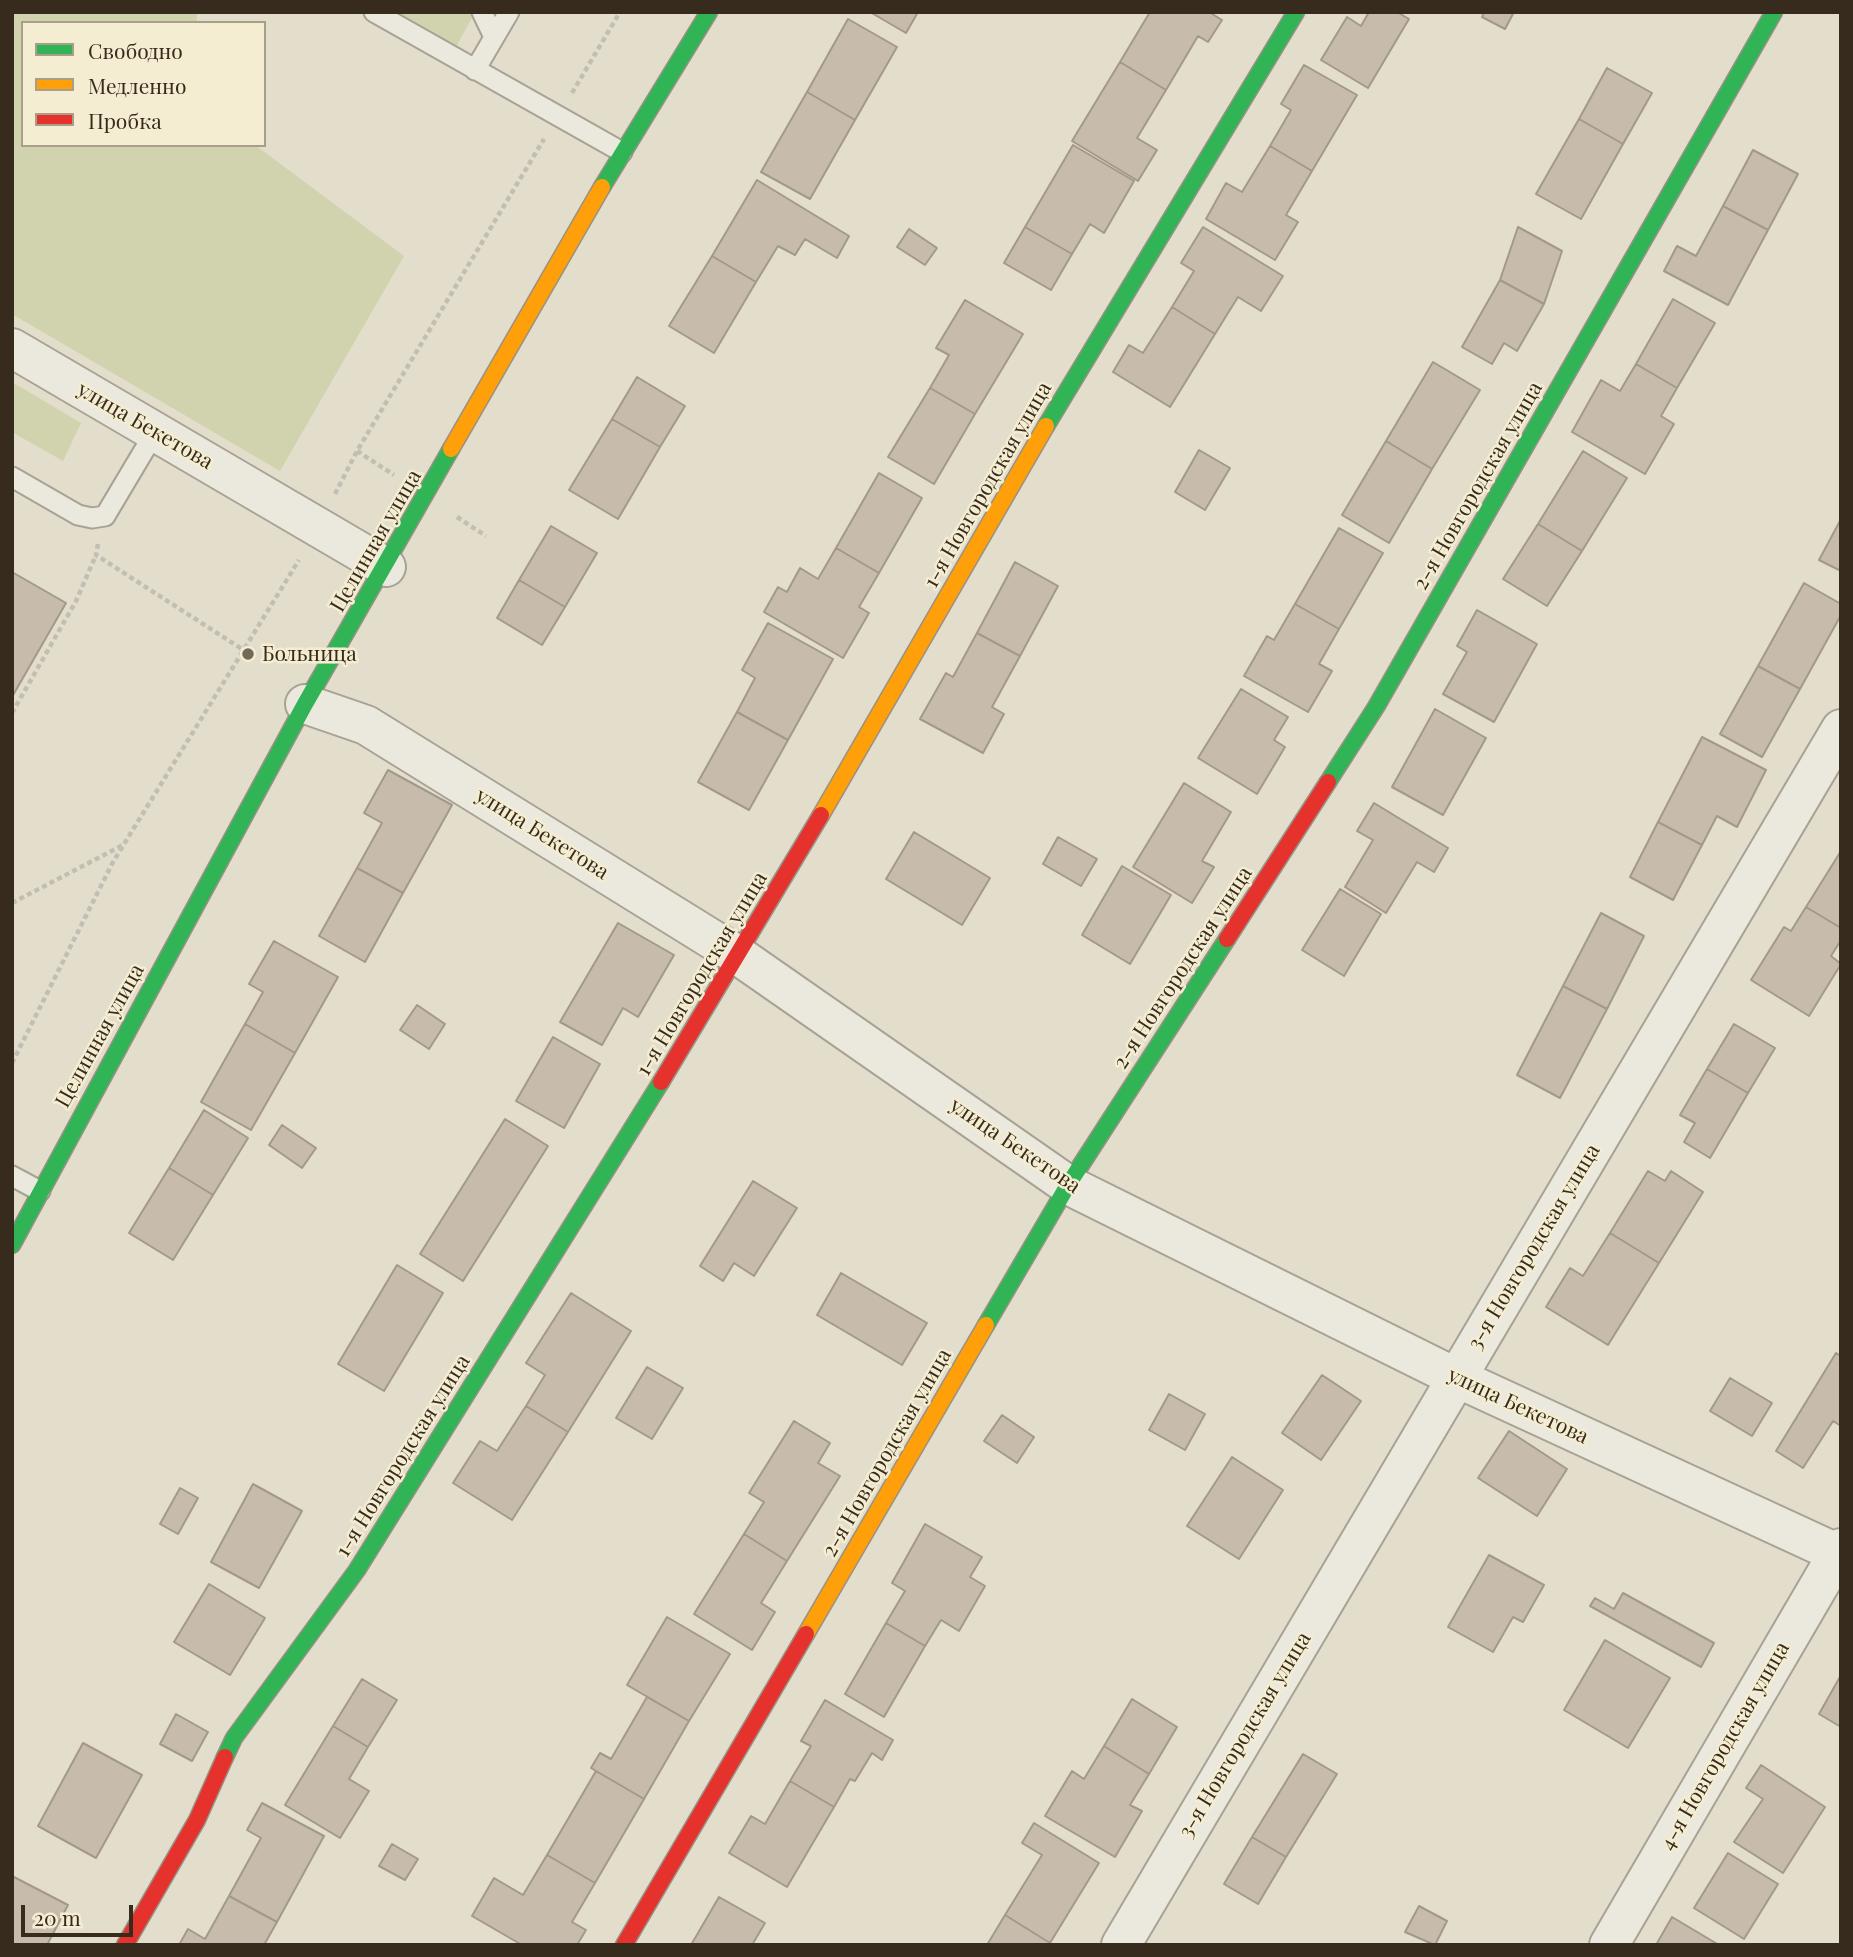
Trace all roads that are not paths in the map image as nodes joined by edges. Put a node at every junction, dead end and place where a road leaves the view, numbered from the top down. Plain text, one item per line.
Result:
1 (374, 12) edge
2 (482, 12) edge
3 (509, 12) edge
4 (709, 12) edge
5 (1296, 12) edge
6 (1774, 12) edge
7 (494, 37) junction
8 (475, 70) junction
9 (622, 152) junction
10 (12, 348) edge
11 (155, 432) junction
12 (12, 477) edge
13 (386, 567) junction
14 (305, 704) junction
15 (1841, 729) edge
16 (739, 956) junction
17 (12, 1176) edge
18 (1068, 1185) junction
19 (40, 1191) junction
20 (12, 1245) edge
21 (1457, 1378) junction
22 (1840, 1552) edge
23 (125, 1945) edge
24 (624, 1945) edge
25 (1121, 1945) edge
26 (1609, 1945) edge

1 - 8 lane
2 - 7 lane
3 - 7 lane
4 - 9 street, Целинная улица
5 - 16 street, 1-я Новгородская улица
6 - 18 street, 2-я Новгородская улица
7 - 8 lane
8 - 9 lane
9 - 13 street, Целинная улица
10 - 11 street, улица Бекетова
11 - 12 lane
11 - 13 street, улица Бекетова
13 - 14 street, Целинная улица
14 - 16 street, улица Бекетова
14 - 19 street, Целинная улица
15 - 21 street, 3-я Новгородская улица
16 - 18 street, улица Бекетова
16 - 23 street, 1-я Новгородская улица
17 - 19 lane
18 - 21 street, улица Бекетова
18 - 24 street, 2-я Новгородская улица
19 - 20 street, Целинная улица
21 - 22 street, улица Бекетова
21 - 25 street, 3-я Новгородская улица
22 - 26 street, 4-я Новгородская улица

